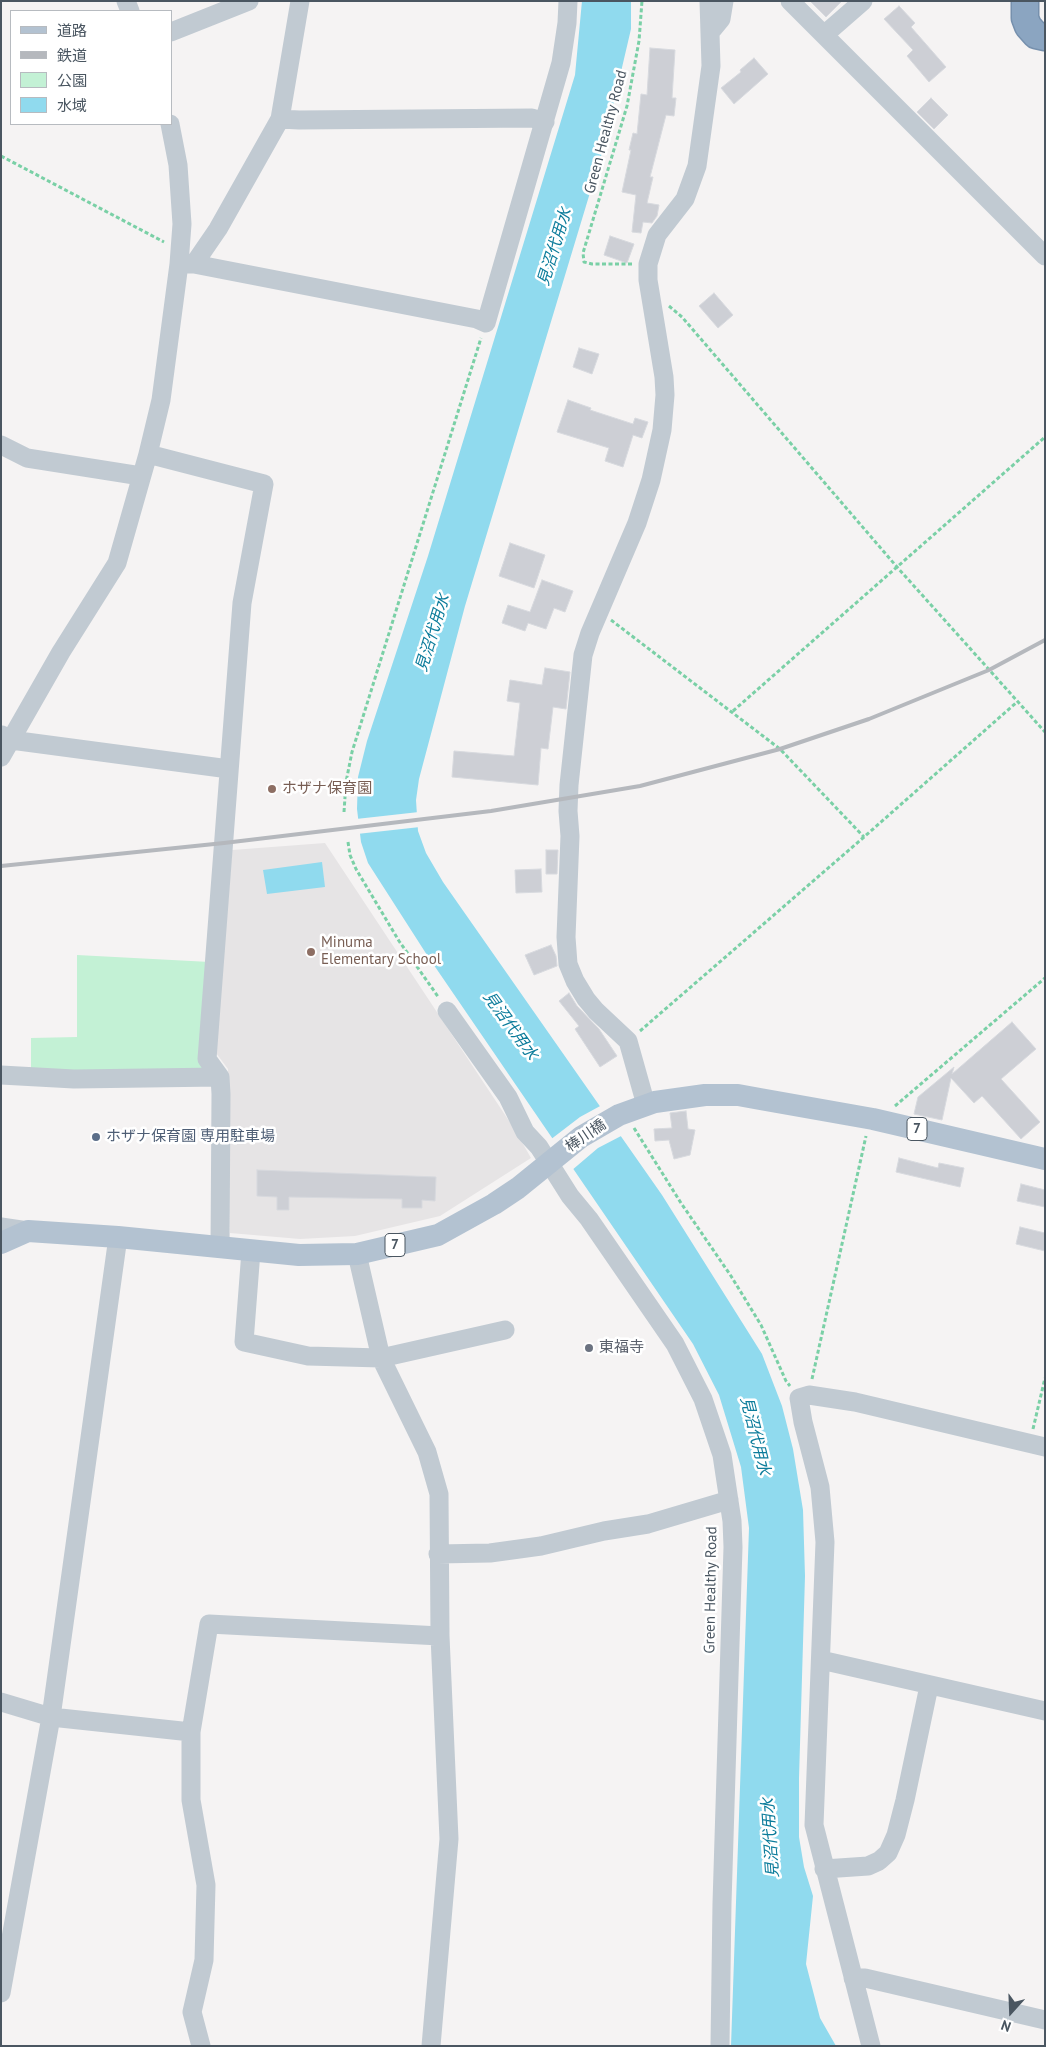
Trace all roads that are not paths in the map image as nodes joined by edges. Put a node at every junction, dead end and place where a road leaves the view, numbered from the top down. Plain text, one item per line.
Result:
1 (249, 1) edge
2 (300, 1) edge
3 (568, 1) edge
4 (709, 1) edge
5 (724, 1) edge
6 (790, 1) edge
7 (863, 1) edge
8 (1025, 1) edge
9 (711, 31) junction
10 (172, 32) edge
11 (824, 35) junction
12 (1045, 37) edge
13 (280, 119) junction
14 (545, 122) junction
15 (170, 125) edge
16 (1045, 256) edge
17 (184, 259) junction
18 (1, 445) edge
19 (148, 454) junction
20 (141, 476) junction
21 (6, 737) edge
22 (1, 757) edge
23 (229, 769) junction
24 (447, 1011) road end
25 (1, 1075) edge
26 (220, 1076) junction
27 (630, 1111) junction
28 (1045, 1159) edge
29 (551, 1161) junction
30 (1, 1227) edge
31 (28, 1231) junction
32 (118, 1237) junction
33 (1, 1243) edge
34 (220, 1248) junction
35 (251, 1251) junction
36 (357, 1254) junction
37 (505, 1330) dead end
38 (381, 1358) junction
39 (1037, 1446) edge
40 (729, 1500) junction
41 (438, 1554) junction
42 (440, 1636) junction
43 (821, 1660) junction
44 (929, 1686) junction
45 (1, 1702) edge
46 (1045, 1711) edge
47 (51, 1717) junction
48 (191, 1732) junction
49 (824, 1869) junction
50 (853, 1978) junction
51 (1, 1992) edge
52 (1045, 2020) edge
53 (202, 2046) edge
54 (431, 2046) edge
55 (720, 2046) edge
56 (871, 2046) edge

1 - 10 street
2 - 13 street
3 - 14 street
4 - 9 street
5 - 9 street
6 - 11 street
7 - 11 street
8 - 12 highway
9 - 27 street
11 - 16 street
13 - 14 street
13 - 17 street
14 - 17 street
15 - 17 street
17 - 19 street
18 - 20 street
19 - 20 street
19 - 23 street
20 - 21 street
21 - 22 street
21 - 23 street
23 - 26 street
24 - 29 street
25 - 26 street
26 - 34 street
27 - 28 main road, 7
27 - 29 main road, 棒川橋 / 7
29 - 36 main road, 7
29 - 40 street
30 - 31 street
31 - 32 main road, 7
31 - 33 main road, 7
32 - 34 main road, 7
32 - 47 street
34 - 35 main road, 7
35 - 36 main road, 7
35 - 38 street
36 - 38 street
37 - 38 street
38 - 41 street
39 - 43 street
40 - 41 street
40 - 55 street
41 - 42 street
42 - 48 street
42 - 54 street
43 - 44 street
43 - 49 street
44 - 46 street
44 - 49 street
45 - 47 street
47 - 48 street
47 - 51 street
48 - 53 street
49 - 50 street
50 - 52 street
50 - 56 street

